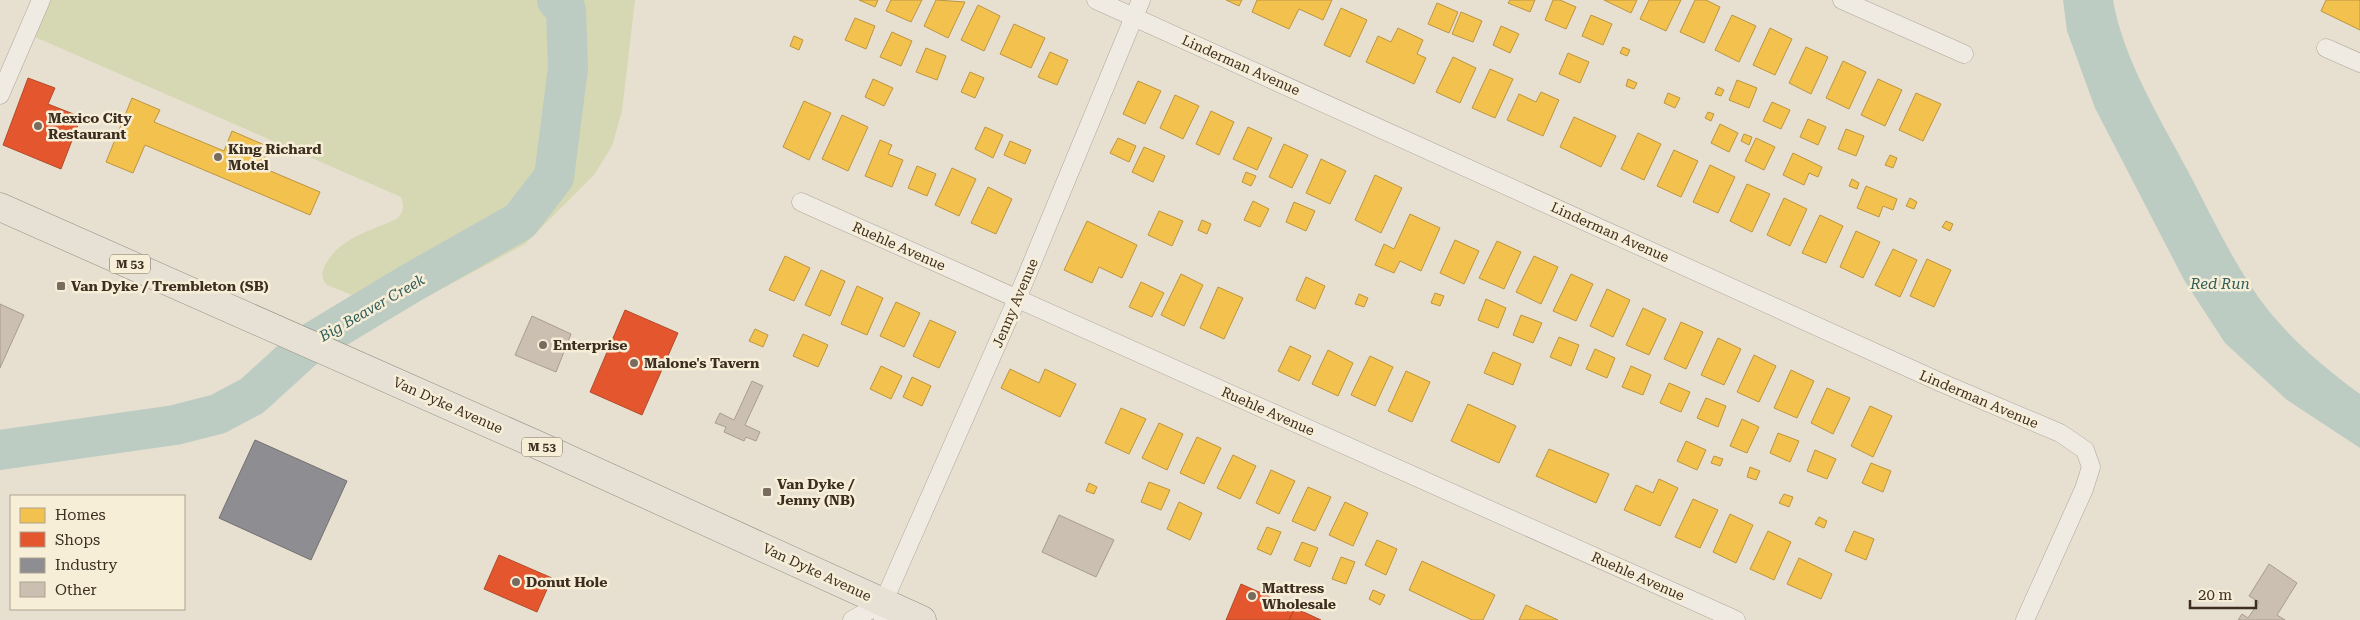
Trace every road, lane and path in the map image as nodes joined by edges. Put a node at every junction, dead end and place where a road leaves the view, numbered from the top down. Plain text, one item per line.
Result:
1 (41, 0) edge
2 (1096, 0) edge
3 (1141, 0) edge
4 (1842, 0) edge
5 (1134, 17) junction
6 (2326, 48) dead end
7 (1964, 54) dead end
8 (2360, 63) edge
9 (0, 95) edge
10 (801, 202) dead end
11 (0, 207) edge
12 (1017, 299) junction
13 (883, 611) edge
14 (852, 620) edge
15 (922, 620) edge
16 (1736, 620) edge
17 (2025, 620) edge

1 - 9 street
2 - 5 street, Linderman Avenue
3 - 5 street, Jenny Avenue
4 - 7 street
5 - 12 street, Jenny Avenue
5 - 17 street, Linderman Avenue
6 - 8 street
10 - 12 street, Ruehle Avenue
11 - 13 main road, Van Dyke Avenue / M 53
12 - 13 street, Jenny Avenue
12 - 16 street, Ruehle Avenue
13 - 14 street
13 - 15 main road, Van Dyke Avenue / M 53

